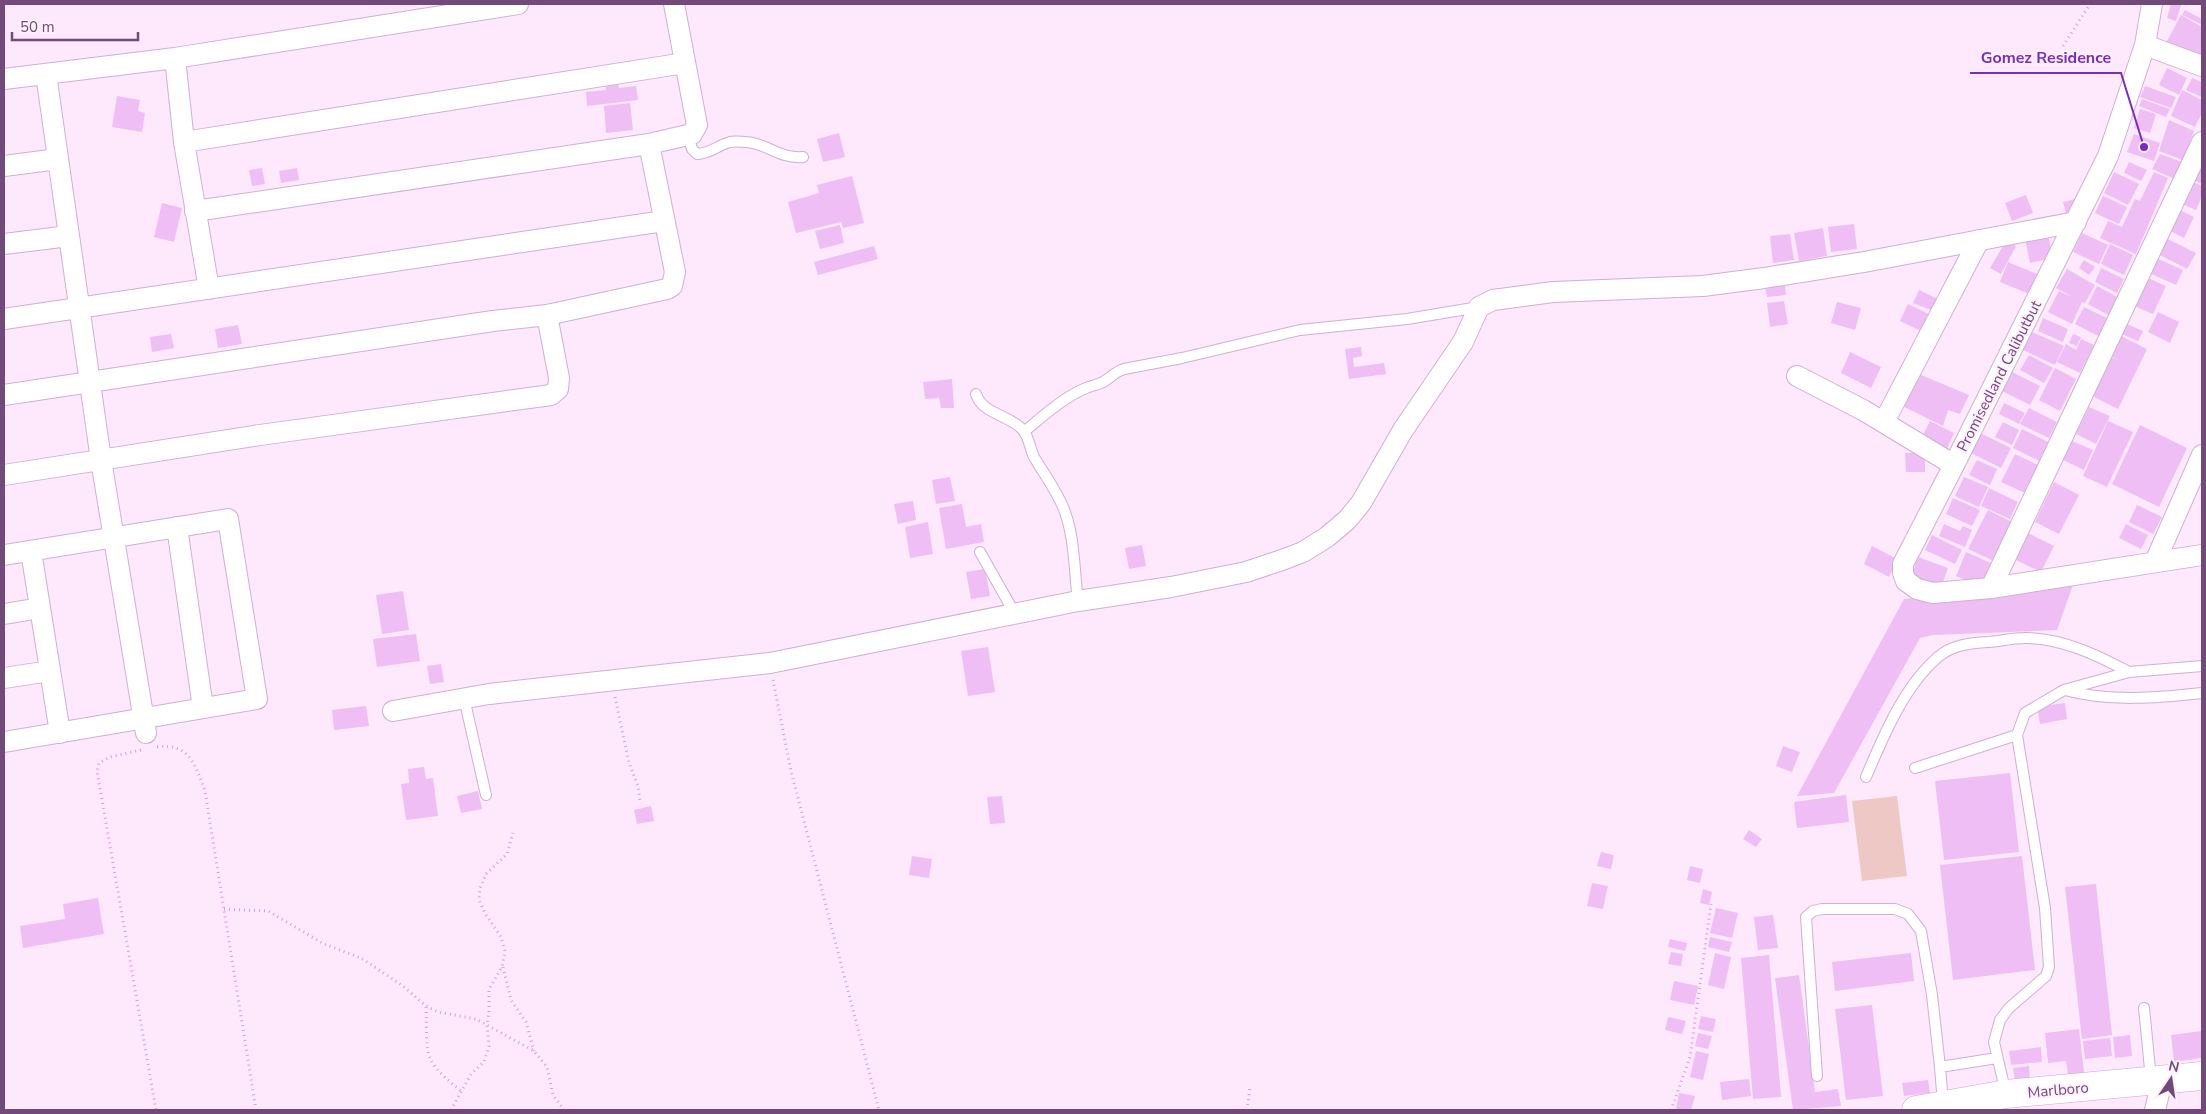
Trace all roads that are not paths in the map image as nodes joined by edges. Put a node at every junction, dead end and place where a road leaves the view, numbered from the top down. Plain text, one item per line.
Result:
1 (518, 4) edge
2 (674, 4) edge
3 (2152, 4) edge
4 (2144, 45) junction
5 (175, 58) junction
6 (685, 63) junction
7 (2202, 66) edge
8 (46, 74) junction
9 (4, 80) edge
10 (688, 135) junction
11 (184, 142) junction
12 (2202, 142) edge
13 (649, 144) junction
14 (803, 157) dead end
15 (58, 159) junction
16 (4, 166) edge
17 (195, 211) junction
18 (664, 221) junction
19 (2076, 222) junction
20 (69, 236) junction
21 (1979, 240) junction
22 (4, 244) edge
23 (209, 289) junction
24 (1479, 307) junction
25 (80, 308) junction
26 (547, 315) junction
27 (4, 319) edge
28 (1797, 376) dead end
29 (90, 382) junction
30 (976, 394) dead end
31 (4, 395) edge
32 (1884, 422) junction
33 (1025, 431) junction
34 (2202, 455) edge
35 (101, 460) junction
36 (1954, 465) junction
37 (4, 475) edge
38 (177, 527) junction
39 (114, 538) junction
40 (31, 551) junction
41 (980, 552) dead end
42 (4, 555) edge
43 (2202, 555) edge
44 (2155, 562) junction
45 (1991, 588) junction
46 (1078, 601) junction
47 (40, 608) junction
48 (4, 614) edge
49 (1015, 614) junction
50 (2202, 666) edge
51 (50, 671) junction
52 (2129, 672) junction
53 (4, 678) edge
54 (2064, 690) junction
55 (2202, 693) edge
56 (464, 698) junction
57 (203, 708) junction
58 (393, 711) dead end
59 (60, 733) junction
60 (2017, 735) junction
61 (146, 737) junction
62 (4, 742) edge
63 (1915, 768) dead end
64 (1866, 777) dead end
65 (486, 795) dead end
66 (2144, 1008) dead end
67 (1997, 1058) junction
68 (1940, 1067) junction
69 (1817, 1076) dead end
70 (2202, 1076) edge
71 (2157, 1081) junction
72 (2006, 1094) junction
73 (1943, 1105) junction
74 (1916, 1110) edge
75 (2155, 1110) edge

1 - 5 street
2 - 6 street
3 - 4 street, Promisedland Calibutbut
4 - 7 street
4 - 19 street, Promisedland Calibutbut
5 - 8 street
5 - 11 street
6 - 10 street
6 - 11 street
8 - 9 street
8 - 15 street
10 - 13 street
10 - 14 lane
11 - 17 street
12 - 45 street
13 - 17 street
13 - 18 street
15 - 16 street
15 - 20 street
17 - 23 street
18 - 23 street
18 - 26 street
19 - 21 street
19 - 36 street, Promisedland Calibutbut
20 - 22 street
20 - 25 street
21 - 24 street
21 - 32 street
23 - 25 street
24 - 33 lane
24 - 46 street
25 - 27 street
25 - 29 street
26 - 29 street
26 - 35 street
28 - 32 street
29 - 31 street
29 - 35 street
30 - 33 lane
32 - 36 street
33 - 46 lane
34 - 44 street
35 - 37 street
35 - 39 street
36 - 45 street, Promisedland Calibutbut
38 - 39 street
38 - 57 street
38 - 57 street
39 - 40 street
39 - 61 street
40 - 42 street
40 - 47 street
41 - 49 lane
43 - 44 street, Promisedland Calibutbut
44 - 45 street, Promisedland Calibutbut
46 - 49 street
47 - 48 street
47 - 51 street
49 - 56 street
50 - 52 lane
51 - 53 street
51 - 59 street
52 - 54 lane
52 - 64 lane
54 - 55 lane
54 - 60 lane
56 - 58 street
56 - 65 lane
57 - 61 street
59 - 61 street
59 - 62 street
60 - 63 lane
60 - 67 lane
66 - 71 lane
67 - 68 lane
67 - 72 lane
68 - 69 lane
68 - 73 lane
70 - 71 street, Marlboro
71 - 72 street, Marlboro
71 - 75 street
72 - 73 street, Marlboro
73 - 74 street, Marlboro

